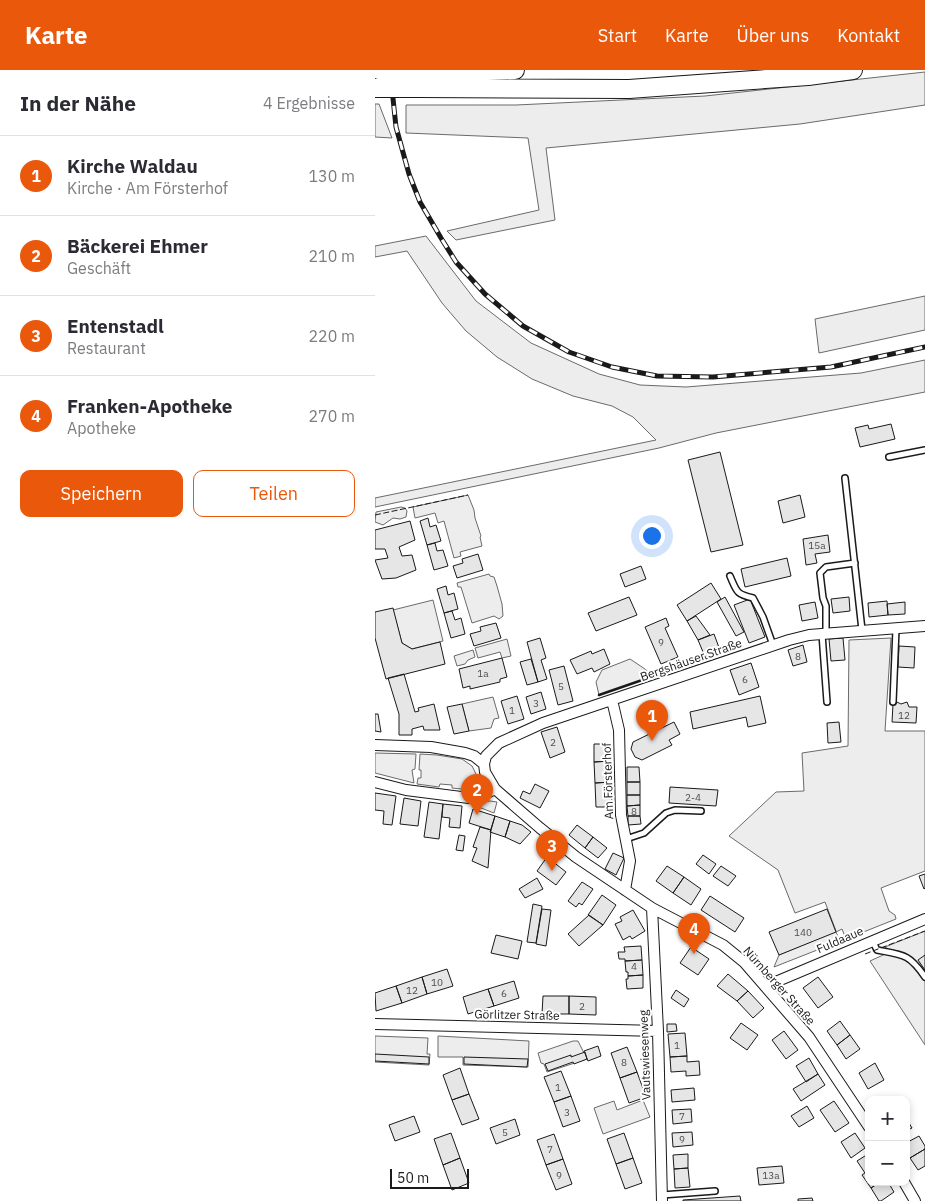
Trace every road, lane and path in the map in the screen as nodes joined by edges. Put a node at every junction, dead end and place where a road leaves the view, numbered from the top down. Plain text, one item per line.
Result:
1 (379, 70) edge
2 (515, 70) edge
3 (853, 70) edge
4 (419, 80) junction
5 (375, 88) edge
6 (925, 450) edge
7 (889, 457) dead end
8 (845, 478) dead end
9 (855, 564) junction
10 (730, 576) dead end
11 (925, 626) edge
12 (896, 629) junction
13 (862, 630) junction
14 (824, 634) junction
15 (773, 645) junction
16 (612, 700) junction
17 (827, 702) dead end
18 (893, 702) dead end
19 (375, 745) edge
20 (483, 764) junction
21 (375, 782) edge
22 (495, 789) junction
23 (701, 811) dead end
24 (626, 839) junction
25 (625, 890) junction
26 (652, 908) junction
27 (925, 919) edge
28 (872, 940) junction
29 (925, 977) edge
30 (766, 986) junction
31 (375, 1024) edge
32 (658, 1031) junction
33 (865, 1121) edge
34 (906, 1186) edge
35 (715, 1191) dead end
36 (662, 1198) edge
37 (915, 1201) edge

1 - 4 highway, bridge
2 - 4 highway
3 - 4 highway
4 - 5 highway, bridge
6 - 7 lane
8 - 9 lane
9 - 13 lane
9 - 14 lane
10 - 15 lane
11 - 12 street, Bergshäuser Straße
12 - 13 street, Bergshäuser Straße
12 - 18 lane
13 - 14 street, Bergshäuser Straße
14 - 15 street, Bergshäuser Straße
14 - 17 lane
15 - 16 street, Bergshäuser Straße
16 - 20 street, Bergshäuser Straße
16 - 24 street, Am Försterhof
19 - 20 street
20 - 22 street, Nürnberger Straße
21 - 22 street
22 - 25 street, Nürnberger Straße
23 - 24 lane
24 - 25 street, Am Försterhof
25 - 26 street, Nürnberger Straße
26 - 30 street, Nürnberger Straße
26 - 32 street, Vautswiesenweg
27 - 28 street, Fuldaaue
28 - 29 lane
28 - 30 street, Fuldaaue
30 - 33 street, Nürnberger Straße
31 - 32 street, Görlitzer Straße
32 - 36 street, Vautswiesenweg
34 - 37 street
35 - 36 lane

